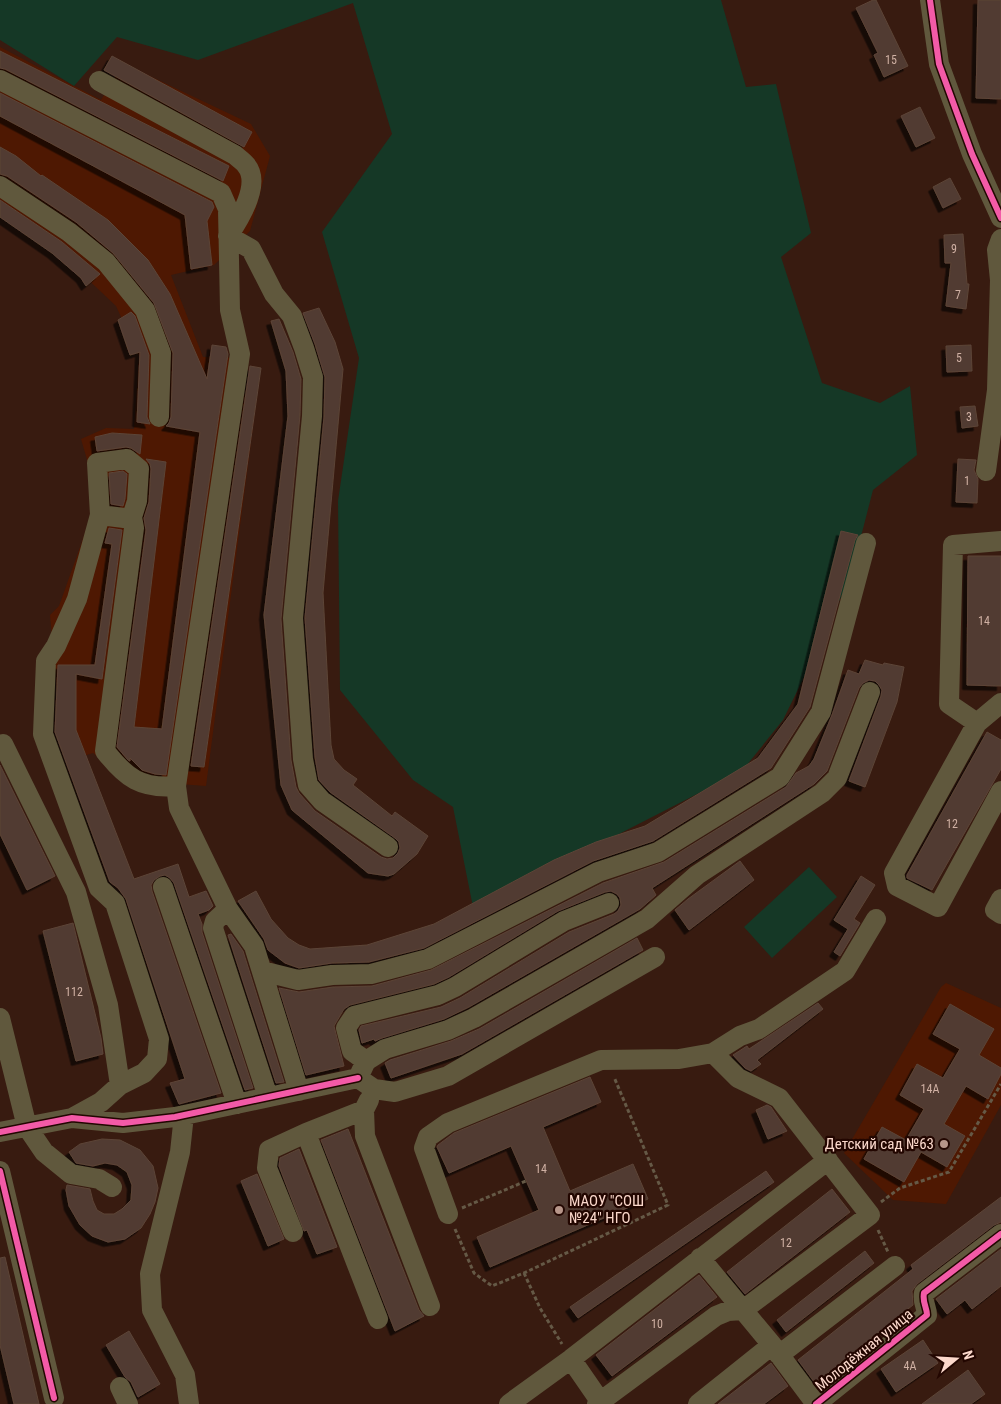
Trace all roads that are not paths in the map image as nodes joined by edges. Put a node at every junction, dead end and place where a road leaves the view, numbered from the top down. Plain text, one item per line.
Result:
1 (930, 0) edge
2 (0, 80) edge
3 (99, 81) dead end
4 (0, 186) edge
5 (1001, 218) edge
6 (228, 236) junction
7 (1001, 239) edge
8 (160, 417) dead end
9 (986, 471) dead end
10 (100, 515) junction
11 (132, 517) junction
12 (1001, 541) edge
13 (866, 543) dead end
14 (870, 692) dead end
15 (1001, 703) edge
16 (977, 724) junction
17 (0, 745) edge
18 (176, 786) junction
19 (1001, 791) edge
20 (388, 847) dead end
21 (163, 887) dead end
22 (1001, 899) edge
23 (609, 903) dead end
24 (228, 909) junction
25 (1001, 914) edge
26 (876, 919) dead end
27 (655, 957) dead end
28 (262, 970) junction
29 (0, 1018) edge
30 (713, 1053) junction
31 (366, 1076) junction
32 (120, 1086) junction
33 (299, 1091) junction
34 (268, 1097) junction
35 (237, 1104) junction
36 (364, 1110) junction
37 (184, 1115) junction
38 (72, 1118) junction
39 (26, 1127) junction
40 (0, 1132) edge
41 (306, 1133) junction
42 (828, 1160) junction
43 (0, 1171) edge
44 (112, 1187) dead end
45 (448, 1214) road end
46 (293, 1232) dead end
47 (1001, 1234) edge
48 (700, 1258) junction
49 (895, 1266) road end
50 (430, 1306) dead end
51 (743, 1310) junction
52 (378, 1319) dead end
53 (776, 1350) junction
54 (571, 1360) junction
55 (54, 1398) dead end
56 (600, 1403) edge
57 (190, 1404) edge
58 (509, 1404) edge
59 (698, 1404) edge
60 (816, 1404) edge

1 - 5 street
2 - 6 street
3 - 6 street
4 - 8 street
6 - 18 street
6 - 20 street
7 - 9 street
10 - 11 street
10 - 11 street
10 - 32 street
11 - 18 street
12 - 16 street
13 - 28 street
14 - 31 street
15 - 16 street
16 - 19 street
17 - 32 street
18 - 24 street
21 - 35 street
22 - 25 street
23 - 31 street
24 - 28 street
24 - 34 street
26 - 30 street
27 - 31 street
28 - 33 street
29 - 39 street
30 - 42 street
30 - 45 street
31 - 33 street
31 - 36 street
32 - 38 street
33 - 34 street
34 - 35 street
35 - 37 street
36 - 41 street
36 - 50 street
37 - 38 street
37 - 57 street
38 - 39 street
39 - 40 street
39 - 44 street
41 - 46 street
41 - 52 street
42 - 48 street
42 - 51 street
43 - 55 street
47 - 60 street, Молодёжная улица
48 - 51 street
48 - 54 street
49 - 53 street
51 - 53 street
51 - 56 street
53 - 59 street
53 - 60 street
54 - 56 street
54 - 58 street

